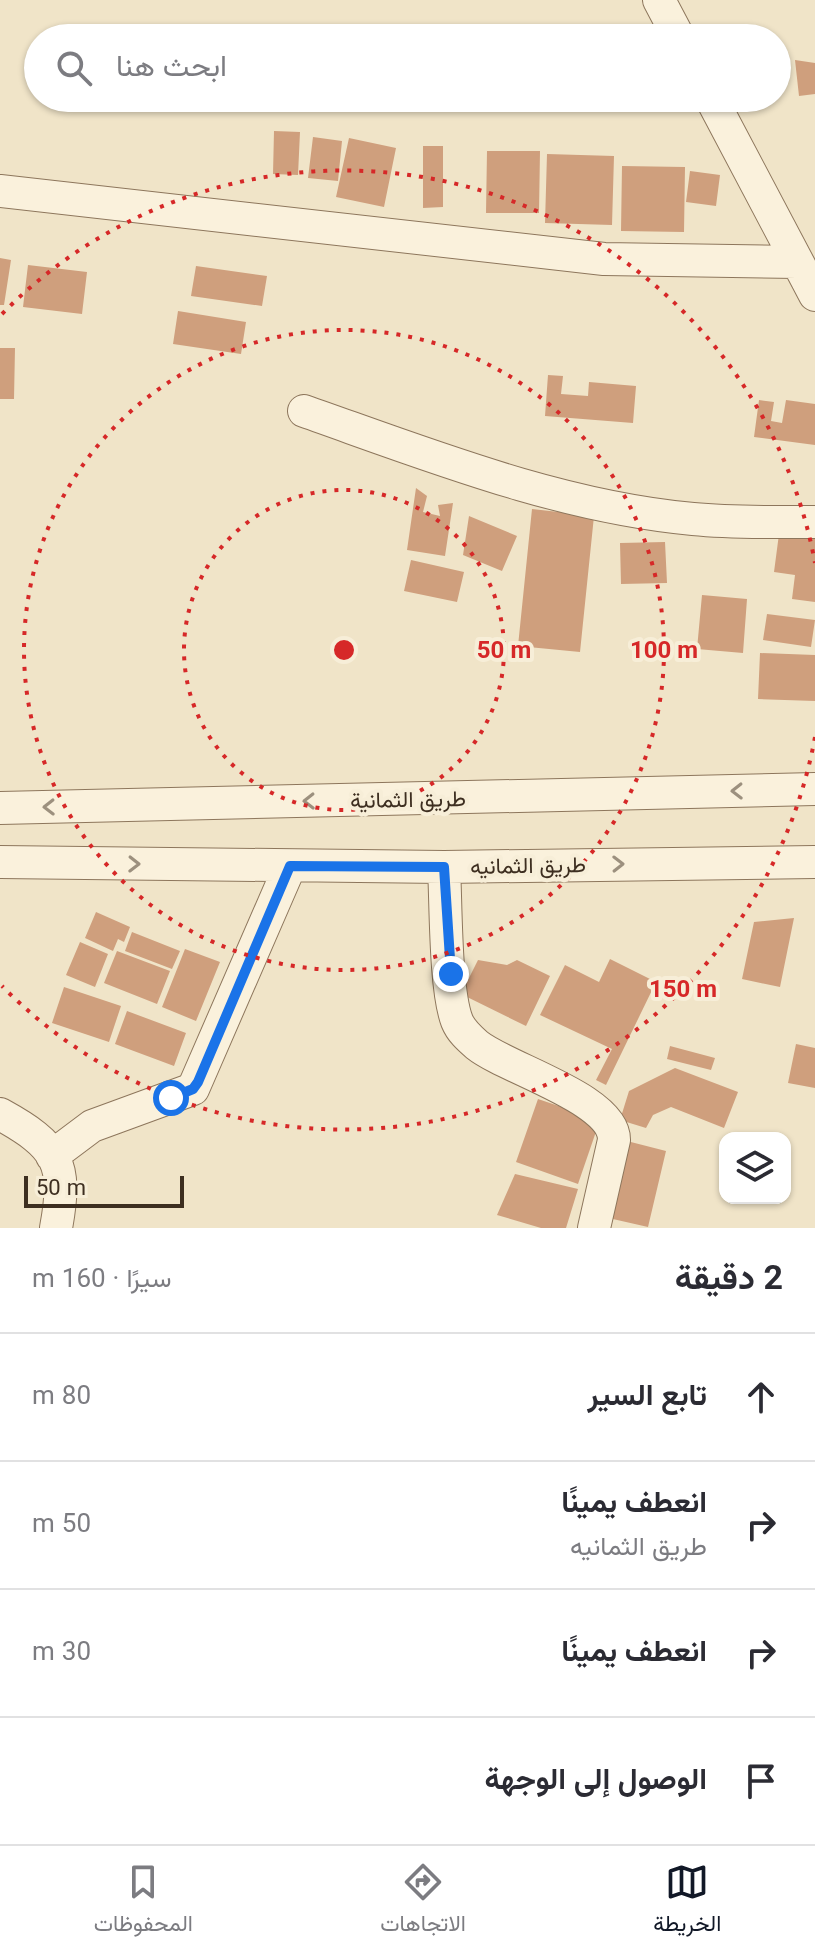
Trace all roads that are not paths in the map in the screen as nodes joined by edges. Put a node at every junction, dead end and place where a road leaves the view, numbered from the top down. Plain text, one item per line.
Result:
1 (659, 0) edge
2 (672, 24) edge
3 (718, 112) edge
4 (0, 191) edge
5 (797, 262) junction
6 (815, 295) edge
7 (304, 411) dead end
8 (815, 522) edge
9 (815, 789) edge
10 (0, 808) edge
11 (0, 862) edge
12 (813, 863) edge
13 (290, 866) junction
14 (444, 867) junction
15 (0, 1114) edge
16 (52, 1156) junction
17 (56, 1228) edge
18 (594, 1228) edge

1 - 2 street
3 - 5 street
4 - 5 street
5 - 6 street
7 - 8 street
9 -> 10 street, طريق الثمانية
11 -> 13 street, طريق الثمانيه
14 -> 12 street, طريق الثمانيه
13 - 14 street, طريق الثمانيه
13 - 16 street
14 - 18 street
15 - 16 street
16 - 17 street

